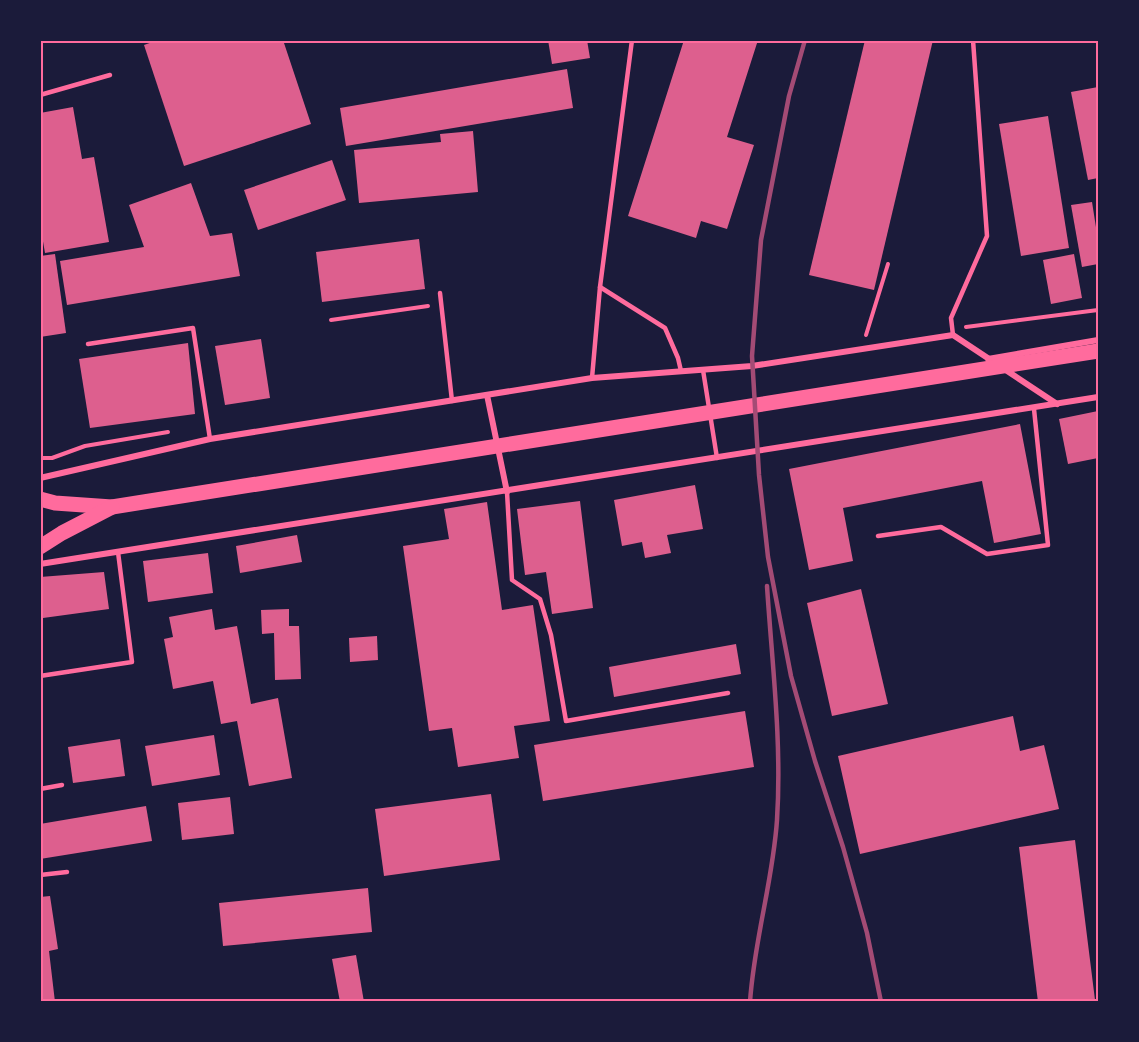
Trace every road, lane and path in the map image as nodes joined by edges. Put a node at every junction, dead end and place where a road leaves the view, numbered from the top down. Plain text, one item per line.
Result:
1 (632, 40) edge
2 (973, 40) edge
3 (110, 75) dead end
4 (40, 95) edge
5 (888, 264) dead end
6 (600, 287) junction
7 (440, 293) dead end
8 (441, 305) junction
9 (331, 320) dead end
10 (953, 335) junction
11 (1098, 340) edge
12 (865, 342) dead end
13 (88, 344) dead end
14 (1098, 351) edge
15 (988, 359) junction
16 (702, 370) junction
17 (681, 371) junction
18 (592, 378) junction
19 (487, 395) junction
20 (1098, 397) edge
21 (452, 401) junction
22 (1057, 404) junction
23 (1034, 409) junction
24 (210, 439) junction
25 (717, 458) junction
26 (40, 478) edge
27 (507, 492) junction
28 (40, 499) edge
29 (112, 507) junction
30 (878, 537) dead end
31 (40, 547) edge
32 (118, 552) junction
33 (40, 564) edge
34 (40, 676) edge
35 (728, 693) dead end
36 (62, 785) dead end
37 (40, 789) edge
38 (67, 872) dead end
39 (40, 875) edge

1 - 6 lane
2 - 10 lane
3 - 4 lane
5 - 12 path
6 - 17 lane
6 - 18 lane
7 - 8 lane
8 - 9 path
8 - 21 lane
10 - 15 street
10 - 16 street
11 - 15 street
13 - 24 lane
14 - 29 main road
15 - 22 street
16 - 17 street
16 - 25 lane
17 - 18 street
18 - 19 street
19 - 21 street
19 - 27 street
20 - 22 street
21 - 24 street
22 - 23 street
23 - 25 street
23 - 30 lane
24 - 26 street
25 - 27 street
27 - 32 street
27 - 35 lane
28 - 29 main road
29 - 31 main road
32 - 33 street
32 - 34 lane
36 - 37 lane
38 - 39 lane

